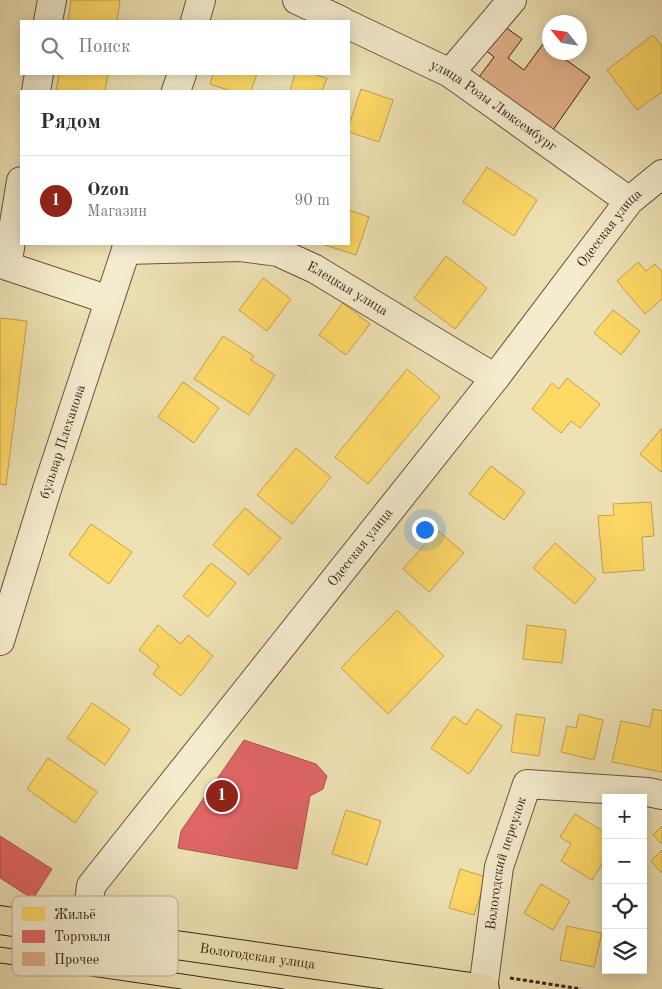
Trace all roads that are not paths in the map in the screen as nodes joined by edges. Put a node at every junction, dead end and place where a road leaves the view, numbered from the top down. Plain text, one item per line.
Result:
1 (52, 0) edge
2 (201, 0) edge
3 (297, 0) edge
4 (512, 0) edge
5 (48, 20) edge
6 (196, 20) edge
7 (340, 20) edge
8 (350, 25) edge
9 (450, 73) junction
10 (39, 75) edge
11 (182, 75) edge
12 (36, 90) edge
13 (176, 90) edge
14 (662, 174) edge
15 (20, 187) edge
16 (629, 201) junction
17 (127, 247) edge
18 (109, 300) junction
19 (495, 378) junction
20 (0, 641) edge
21 (662, 795) edge
22 (90, 896) edge
23 (178, 946) edge
24 (483, 989) edge

1 - 5 street
2 - 6 street
3 - 7 street
4 - 9 street
8 - 9 street, улица Розы Люксембург
9 - 16 street, улица Розы Люксембург
10 - 12 street
11 - 13 street
14 - 16 street, Одесская улица
15 - 18 street
16 - 19 street, Одесская улица
17 - 18 street, бульвар Плеханова
17 - 19 street, Елецкая улица
18 - 20 street, бульвар Плеханова
19 - 22 street, Одесская улица
21 - 24 street, Вологодский переулок
23 - 24 main road, Вологодская улица

